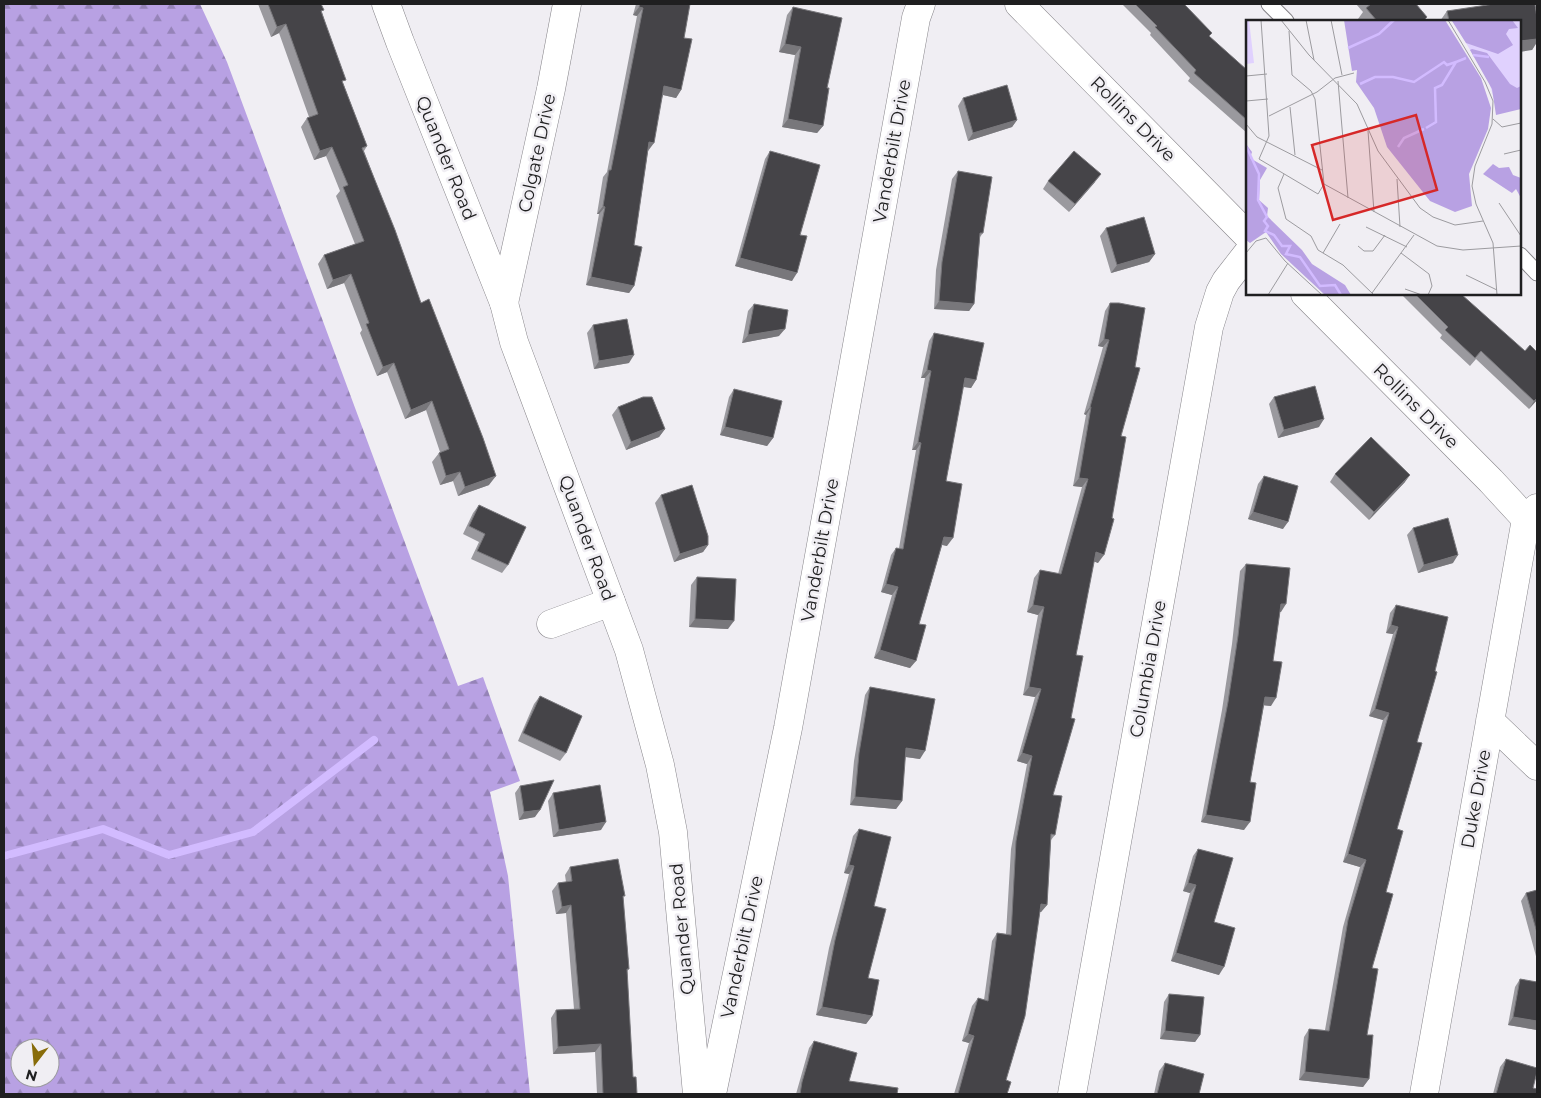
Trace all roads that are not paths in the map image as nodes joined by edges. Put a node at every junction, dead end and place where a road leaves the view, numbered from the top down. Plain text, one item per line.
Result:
1 (386, 4) edge
2 (566, 4) edge
3 (921, 4) edge
4 (1019, 4) edge
5 (1269, 4) edge
6 (1285, 20) edge
7 (1246, 234) edge
8 (1246, 255) edge
9 (1521, 256) edge
10 (1537, 273) edge
11 (1306, 295) edge
12 (504, 302) junction
13 (1532, 513) edge
14 (611, 602) junction
15 (551, 624) dead end
16 (1490, 721) junction
17 (1537, 766) edge
18 (697, 1094) edge
19 (712, 1094) edge
20 (1072, 1094) edge
21 (1424, 1094) edge

1 - 12 street, Quander Road
2 - 12 street, Colgate Drive
3 - 19 street, Vanderbilt Drive
4 - 7 street, Rollins Drive
5 - 6 lane
8 - 20 street, Columbia Drive
9 - 10 lane
11 - 13 street, Rollins Drive
12 - 14 street, Quander Road
13 - 16 street, Duke Drive
14 - 15 street
14 - 18 street, Quander Road
16 - 17 street
16 - 21 street, Duke Drive

